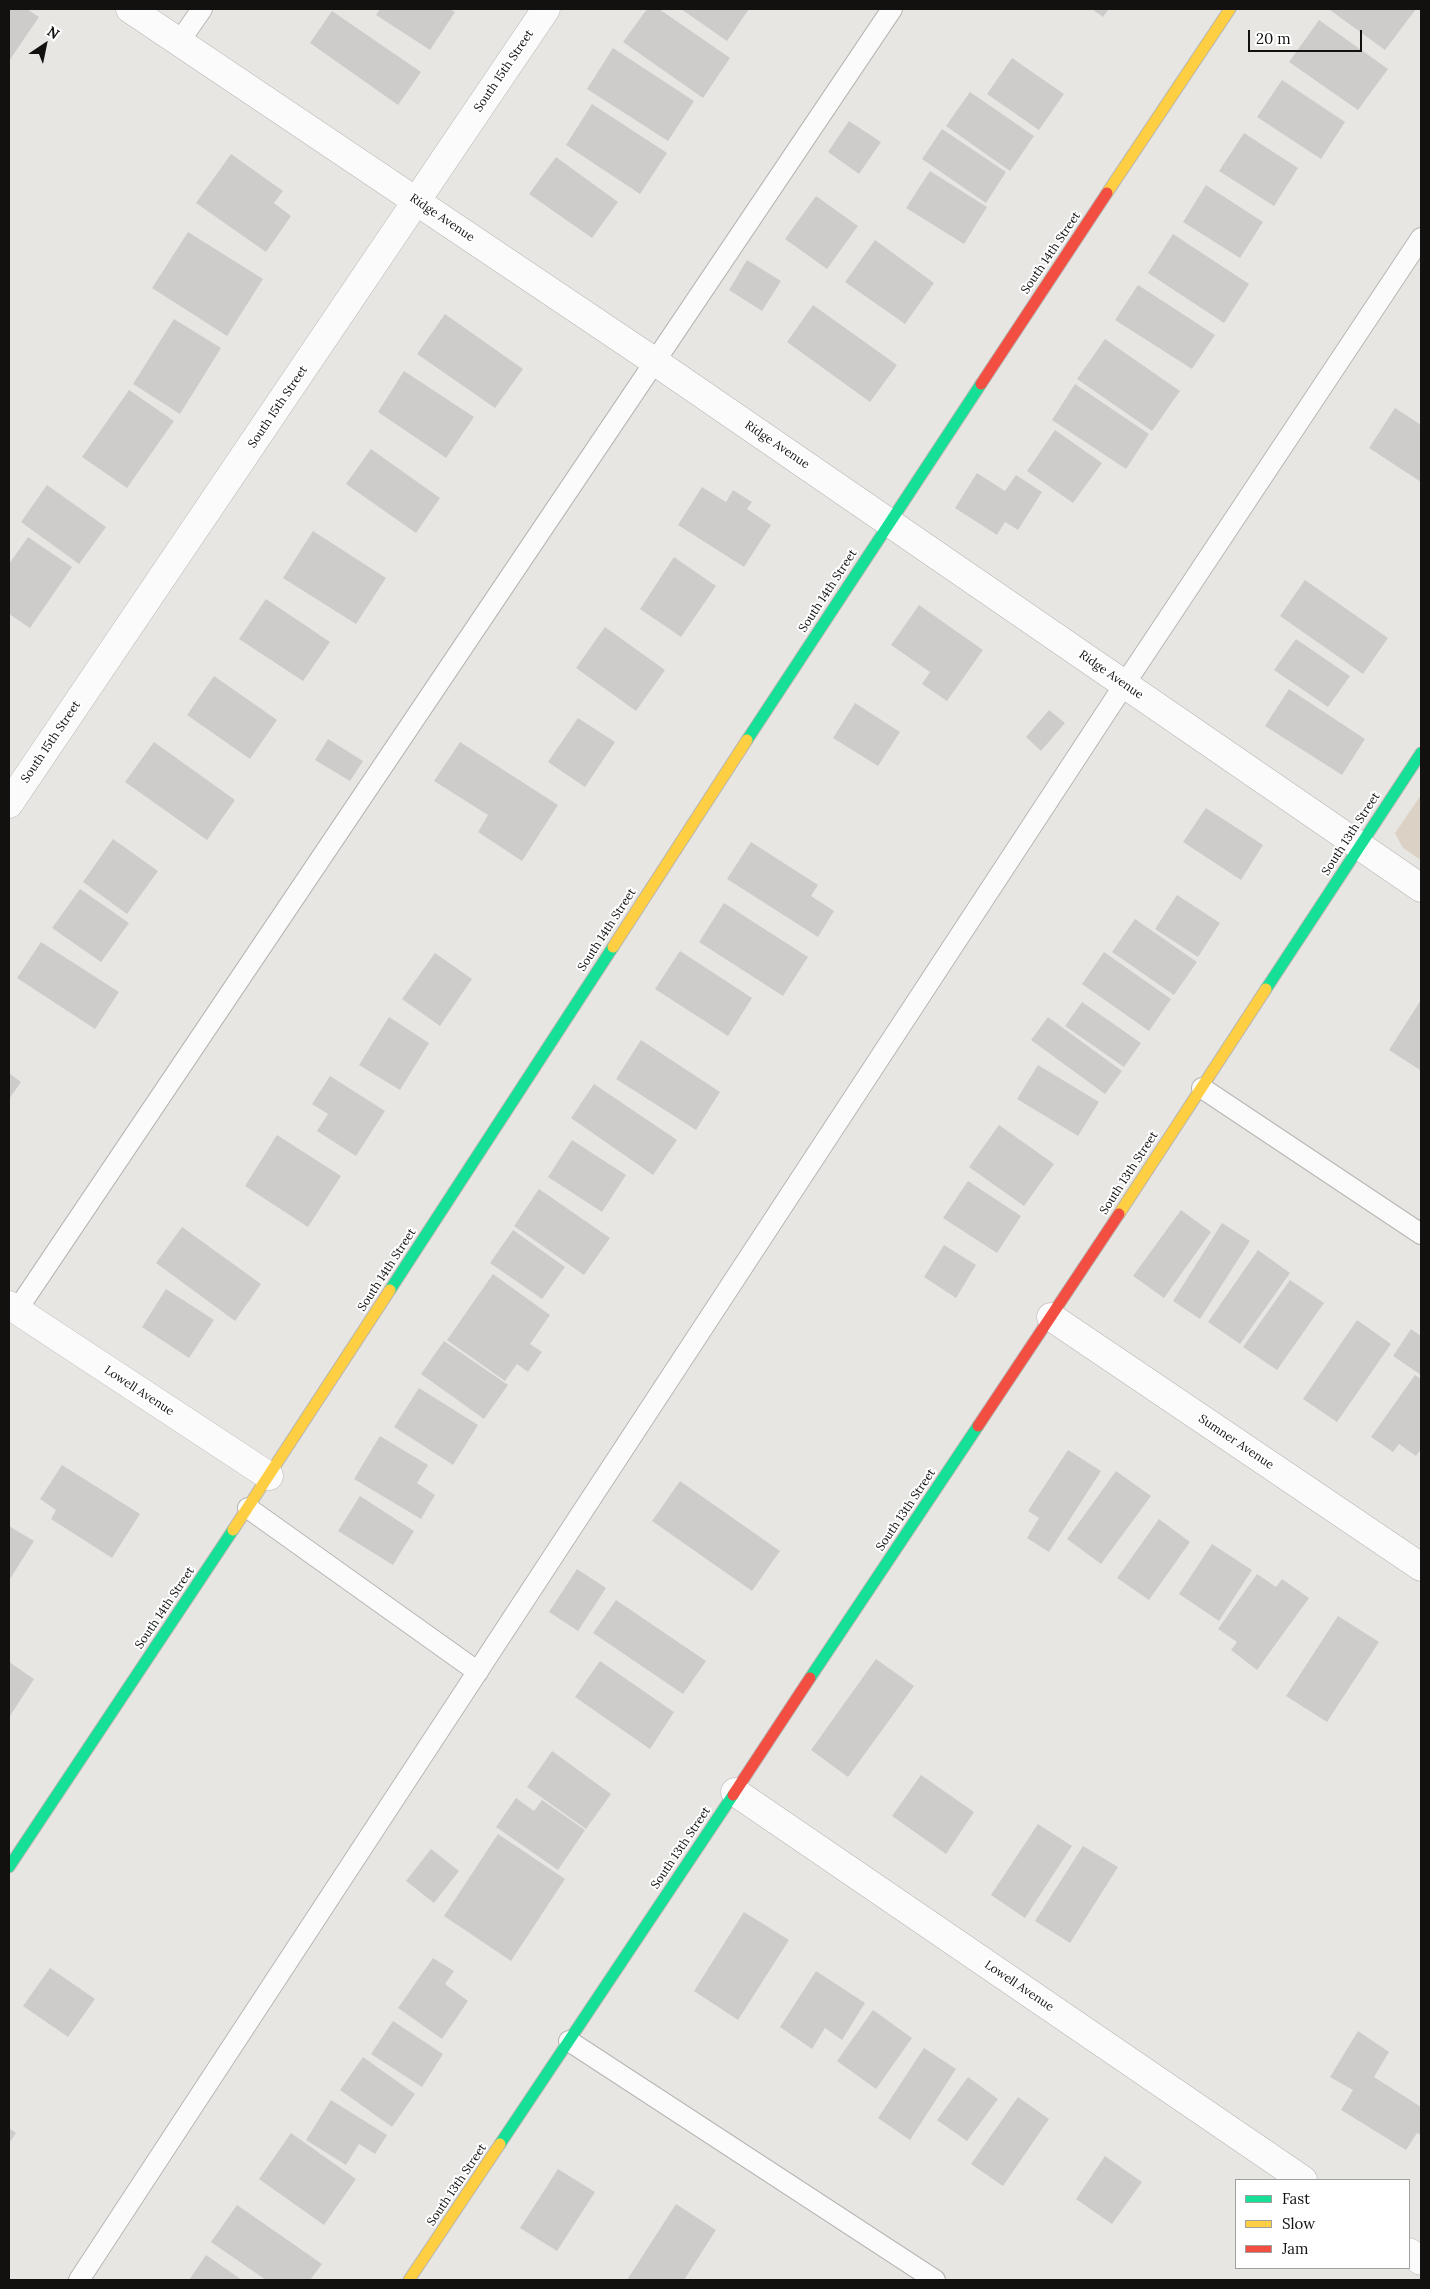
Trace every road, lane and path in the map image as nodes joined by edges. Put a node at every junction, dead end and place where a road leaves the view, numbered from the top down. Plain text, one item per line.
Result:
1 (130, 9) edge
2 (202, 9) edge
3 (546, 9) edge
4 (892, 9) edge
5 (1230, 9) edge
6 (179, 42) junction
7 (417, 201) junction
8 (1421, 238) edge
9 (654, 361) junction
10 (889, 522) junction
11 (1124, 685) junction
12 (1421, 754) edge
13 (9, 804) edge
14 (1360, 846) junction
15 (1421, 888) edge
16 (1202, 1088) junction
17 (1421, 1234) edge
18 (13, 1308) edge
19 (1051, 1317) junction
20 (269, 1476) junction
21 (248, 1508) junction
22 (1421, 1567) edge
23 (478, 1672) junction
24 (735, 1792) junction
25 (9, 1867) edge
26 (569, 2041) junction
27 (1302, 2179) edge
28 (1410, 2253) edge
29 (1421, 2261) edge
30 (417, 2278) edge
31 (79, 2280) edge
32 (935, 2280) edge

1 - 6 street, Ridge Avenue
2 - 6 lane
3 - 7 street, South 15th Street
4 - 9 lane
5 - 10 street, South 14th Street
6 - 7 street, Ridge Avenue
7 - 9 street, Ridge Avenue
7 - 13 street, South 15th Street
8 - 11 lane
9 - 10 street, Ridge Avenue
9 - 18 lane
10 - 11 street, Ridge Avenue
10 - 20 street, South 14th Street
11 - 14 street, Ridge Avenue
11 - 23 lane
12 - 14 street, South 13th Street
14 - 15 street, Ridge Avenue
14 - 16 street, South 13th Street
16 - 17 lane
16 - 19 street, South 13th Street
18 - 20 street, Lowell Avenue
19 - 22 street, Sumner Avenue
19 - 24 street, South 13th Street
20 - 21 street, South 14th Street
21 - 23 lane
21 - 25 street, South 14th Street
23 - 31 lane
24 - 26 street, South 13th Street
24 - 27 street, Lowell Avenue
26 - 30 street, South 13th Street
26 - 32 lane
28 - 29 street

